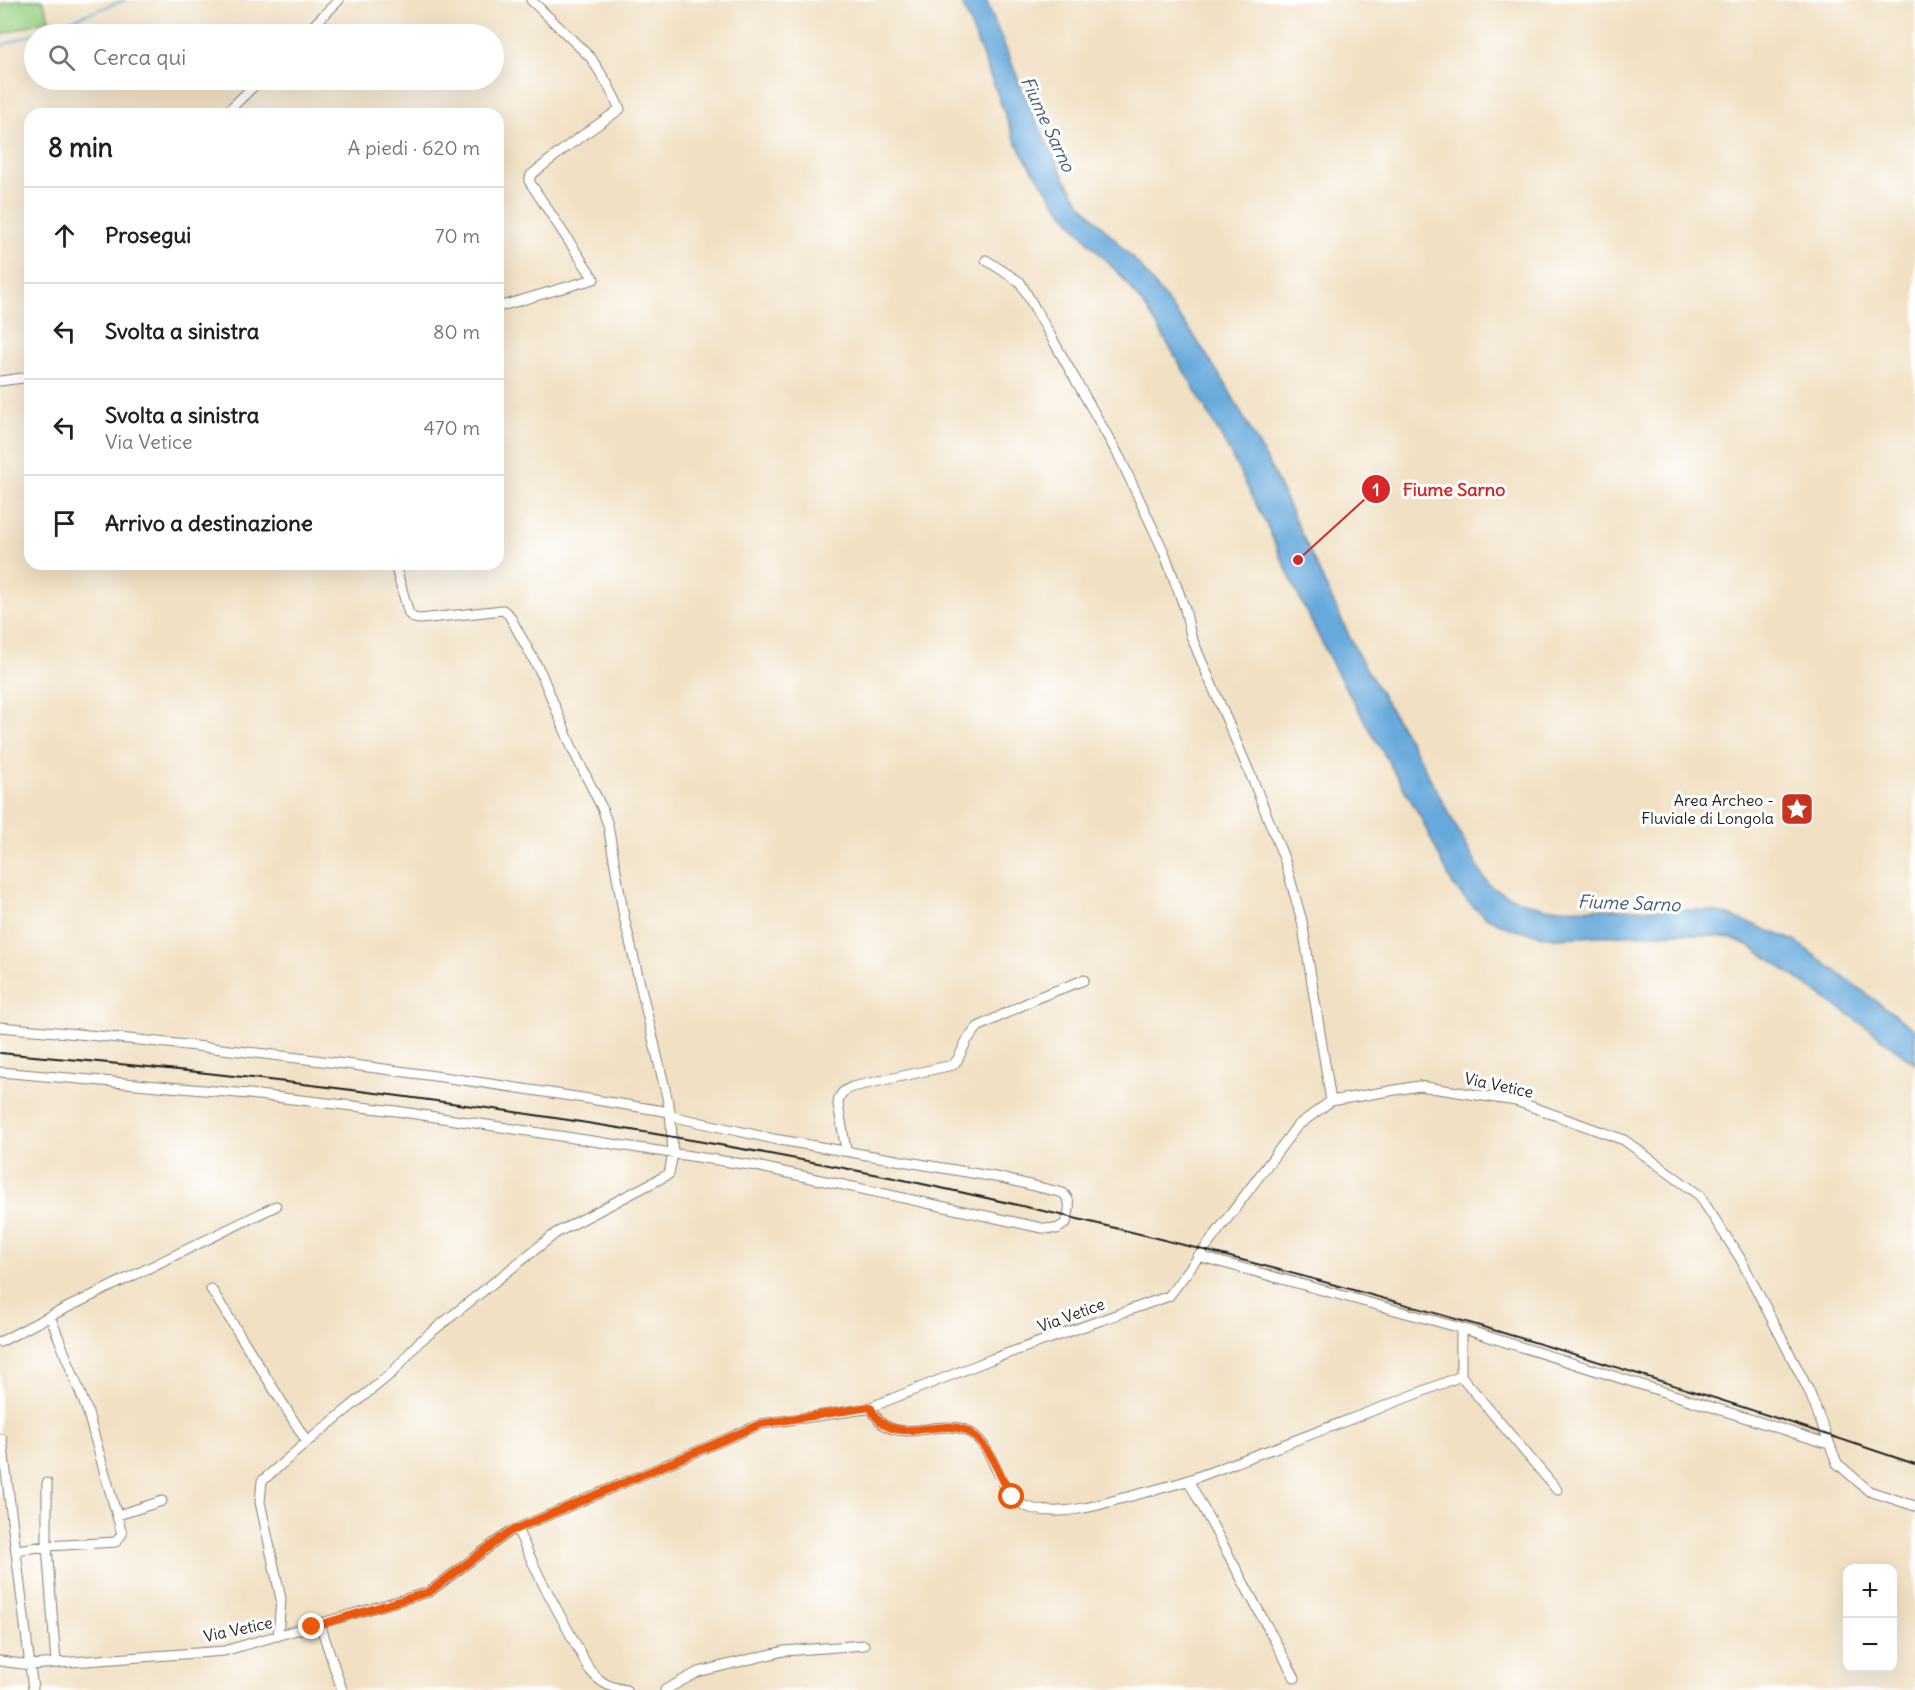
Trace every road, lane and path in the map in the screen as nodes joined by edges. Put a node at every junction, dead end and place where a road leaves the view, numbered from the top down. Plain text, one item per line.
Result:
1 (339, 0) edge
2 (531, 0) edge
3 (315, 24) edge
4 (250, 90) edge
5 (231, 108) edge
6 (986, 260) dead end
7 (504, 305) edge
8 (24, 378) edge
9 (0, 381) edge
10 (397, 572) dead end
11 (1084, 980) dead end
12 (0, 1027) edge
13 (0, 1072) edge
14 (1331, 1101) junction
15 (670, 1114) junction
16 (846, 1150) junction
17 (673, 1153) junction
18 (276, 1206) dead end
19 (1198, 1256) junction
20 (211, 1289) dead end
21 (50, 1316) junction
22 (1461, 1328) junction
23 (0, 1342) edge
24 (1461, 1376) junction
25 (870, 1407) junction
26 (2, 1439) dead end
27 (307, 1442) junction
28 (1829, 1444) junction
29 (1188, 1480) junction
30 (47, 1483) dead end
31 (1557, 1490) dead end
32 (162, 1501) dead end
33 (1915, 1506) edge
34 (118, 1515) junction
35 (517, 1528) junction
36 (47, 1546) junction
37 (15, 1550) junction
38 (320, 1624) junction
39 (278, 1636) junction
40 (864, 1645) dead end
41 (0, 1661) edge
42 (56, 1663) junction
43 (30, 1665) junction
44 (1295, 1678) dead end
45 (33, 1690) edge
46 (342, 1690) edge
47 (626, 1690) edge
48 (665, 1690) edge

1 - 3 street
2 - 7 street
4 - 5 street
6 - 14 street
8 - 9 street
10 - 15 street
11 - 16 street
12 - 15 street
13 - 17 street
14 - 19 street, Via Vetice
14 - 28 street, Via Vetice
15 - 16 street
15 - 17 street
16 - 17 street
17 - 27 street
18 - 21 street
19 - 22 street
19 - 25 street, Via Vetice
20 - 27 street
21 - 23 street
21 - 34 street
22 - 24 street
22 - 28 street
24 - 29 street
24 - 31 street
25 - 29 street
25 - 35 street, Via Vetice
26 - 37 street
27 - 39 street
28 - 33 street, Via Vetice
29 - 44 street
30 - 36 street
32 - 34 street
34 - 36 street
35 - 38 street, Via Vetice
35 - 47 street
36 - 37 street
36 - 42 street
37 - 43 street
38 - 39 street, Via Vetice
38 - 46 street
39 - 42 street, Via Vetice
40 - 48 street
41 - 43 street, Via Vetice
42 - 43 street, Via Vetice
43 - 45 street

